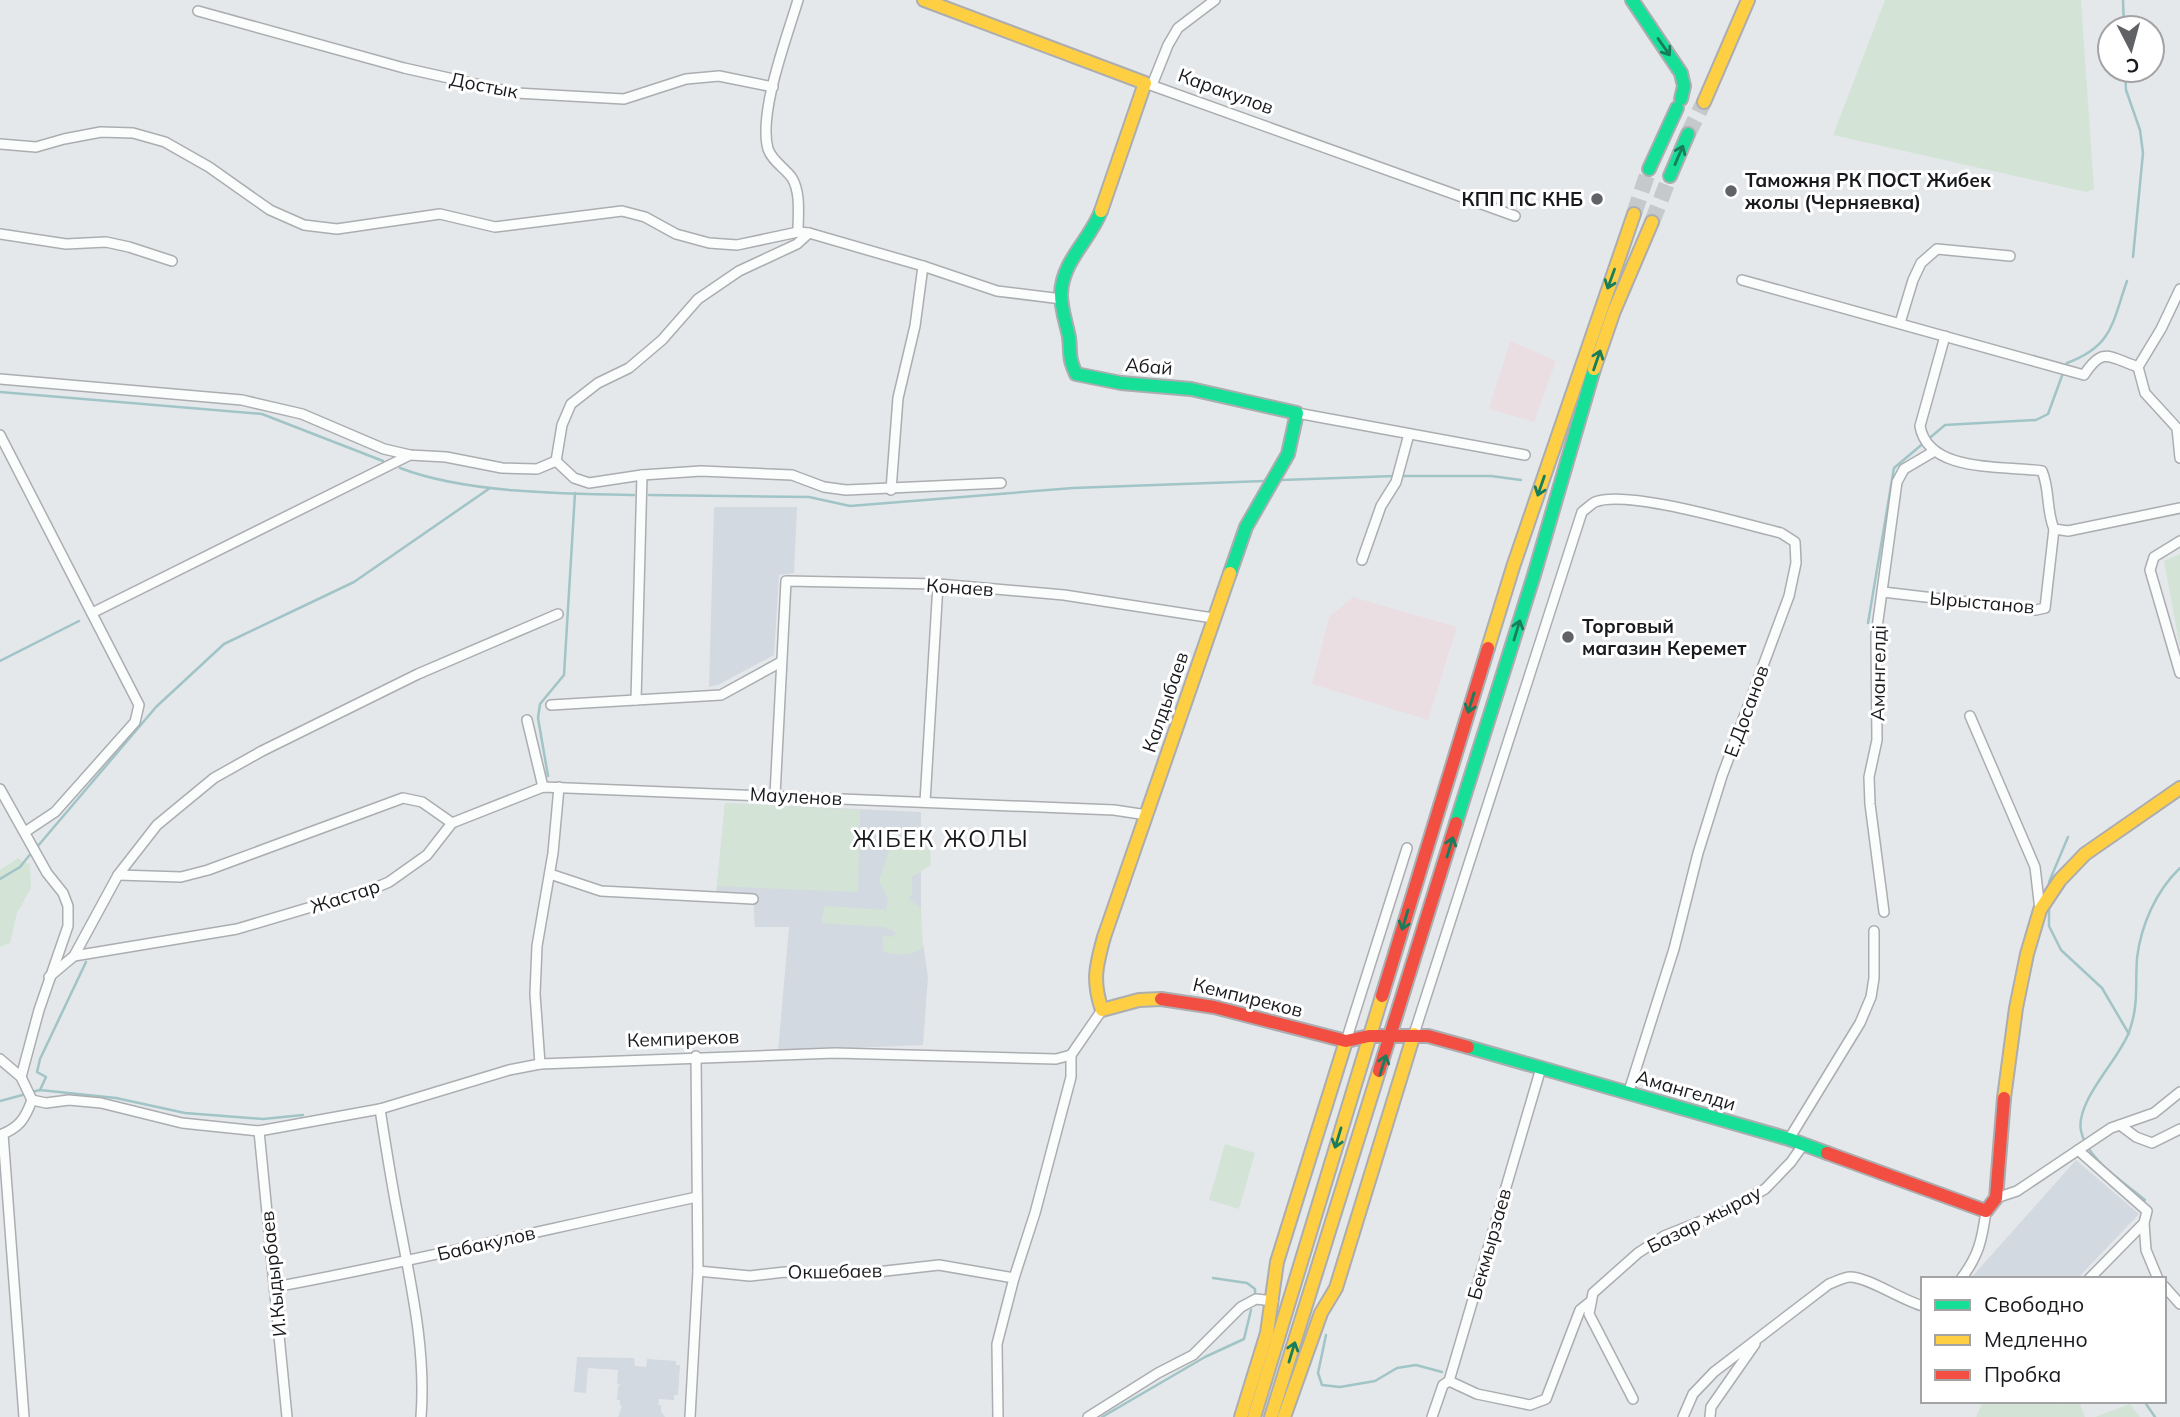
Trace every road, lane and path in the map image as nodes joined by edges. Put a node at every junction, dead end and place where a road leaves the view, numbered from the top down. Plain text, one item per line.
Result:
1 (798, 0) edge
2 (924, 0) edge
3 (1215, 0) edge
4 (1632, 0) edge
5 (1748, 0) edge
6 (198, 11) dead end
7 (1149, 84) junction
8 (773, 87) junction
9 (1704, 102) tunnel mouth
10 (1688, 134) tunnel mouth
11 (0, 144) edge
12 (1649, 169) tunnel mouth
13 (1670, 176) tunnel mouth
14 (1634, 214) tunnel mouth
15 (1515, 216) dead end
16 (1652, 222) tunnel mouth
17 (798, 232) junction
18 (809, 233) junction
19 (0, 234) edge
20 (2010, 256) dead end
21 (172, 261) dead end
22 (923, 267) junction
23 (1742, 280) dead end
24 (2180, 289) edge
25 (1062, 299) junction
26 (1900, 323) junction
27 (1945, 336) junction
28 (2138, 367) junction
29 (0, 379) edge
30 (1297, 413) junction
31 (1564, 422) junction
32 (1578, 425) junction
33 (1409, 434) junction
34 (0, 435) edge
35 (1933, 452) junction
36 (410, 455) junction
37 (1525, 455) dead end
38 (2180, 458) edge
39 (556, 461) junction
40 (642, 475) junction
41 (1001, 483) dead end
42 (891, 490) junction
43 (2180, 509) edge
44 (2054, 529) junction
45 (2180, 541) edge
46 (1362, 560) dead end
47 (1513, 567) junction
48 (1534, 575) junction
49 (938, 584) junction
50 (1883, 592) junction
51 (92, 612) junction
52 (558, 614) dead end
53 (1213, 618) junction
54 (781, 662) junction
55 (2180, 673) edge
56 (636, 700) junction
57 (551, 705) dead end
58 (1970, 716) dead end
59 (527, 720) dead end
60 (559, 787) junction
61 (543, 788) junction
62 (2180, 788) edge
63 (0, 789) edge
64 (775, 795) junction
65 (925, 802) junction
66 (1147, 815) junction
67 (452, 823) junction
68 (25, 832) junction
69 (1407, 848) dead end
70 (118, 874) junction
71 (550, 874) junction
72 (754, 899) dead end
73 (2040, 910) junction
74 (1884, 912) dead end
75 (1874, 931) dead end
76 (74, 956) junction
77 (49, 977) junction
78 (1102, 1010) junction
79 (1413, 1034) junction
80 (1392, 1035) junction
81 (1369, 1036) junction
82 (1346, 1041) junction
83 (1071, 1055) junction
84 (696, 1056) junction
85 (0, 1059) edge
86 (540, 1064) junction
87 (1541, 1068) junction
88 (21, 1077) junction
89 (2180, 1092) edge
90 (1628, 1094) junction
91 (32, 1100) junction
92 (380, 1110) junction
93 (2120, 1125) junction
94 (2180, 1129) edge
95 (259, 1131) junction
96 (2, 1134) edge
97 (1789, 1139) junction
98 (1804, 1145) junction
99 (2078, 1150) junction
100 (697, 1197) junction
101 (1996, 1198) junction
102 (1986, 1211) junction
103 (2144, 1223) junction
104 (407, 1262) junction
105 (698, 1271) junction
106 (1962, 1277) edge
107 (2091, 1277) edge
108 (2157, 1277) edge
109 (1014, 1278) junction
110 (275, 1287) junction
111 (2166, 1288) edge
112 (1273, 1301) junction
113 (1590, 1301) junction
114 (2180, 1304) edge
115 (1921, 1306) edge
116 (1760, 1337) junction
117 (1449, 1381) junction
118 (1633, 1399) dead end
119 (24, 1417) edge
120 (287, 1417) edge
121 (421, 1417) edge
122 (690, 1417) edge
123 (998, 1417) edge
124 (1088, 1417) edge
125 (1241, 1417) edge
126 (1254, 1417) edge
127 (1272, 1417) edge
128 (1284, 1417) edge
129 (1432, 1417) edge
130 (1684, 1417) edge
131 (1710, 1417) edge

1 - 8 street
2 - 7 main road, Каракулов
3 - 7 street
4 -> 12 main road
5 - 9 main road
6 - 8 street, Достык
7 - 15 street, Каракулов
7 - 25 main road, Абай
8 - 17 street
13 -> 10 main road
11 - 17 street
14 -> 31 main road
32 -> 16 main road
17 - 18 street
18 - 22 street
18 - 39 street
19 - 21 street
20 - 26 street
22 - 25 street
22 - 42 street
23 - 26 street
24 - 28 street
25 - 30 main road, Абай
26 - 27 street
27 - 28 street
27 - 35 street
28 - 38 street
29 - 36 street
30 - 33 street, Абай
30 - 53 main road, Калдыбаев
31 - 32 main road
31 -> 47 main road
32 - 48 main road
33 - 37 street, Абай
33 - 46 street
34 - 51 street
35 - 44 street, Ырыстанов
35 - 50 street, Амангелді
36 - 39 street
36 - 51 street
39 - 40 street
40 - 42 street
40 - 56 street
41 - 42 street
43 - 44 street
44 - 50 street, Ырыстанов
45 - 55 street
47 - 48 main road
47 -> 81 main road
80 -> 48 main road
49 - 53 street, Конаев
49 - 54 street, Конаев
49 - 65 street
50 - 74 street, Амангелді
51 - 68 street
52 - 70 street
53 - 66 main road, Калдыбаев
54 - 56 street
54 - 64 street, Конаев
56 - 57 street
58 - 73 street
59 - 61 street
60 - 61 street, Мауленов
60 - 64 street, Мауленов
60 - 71 street
61 - 67 street, Мауленов
62 - 73 main road
63 - 68 street
64 - 65 street, Мауленов
65 - 66 street, Мауленов
66 - 78 main road, Калдыбаев
67 - 70 street
67 - 76 street, Жастар
68 - 77 street
69 - 82 street
70 - 76 street
71 - 72 street
71 - 86 street
73 - 101 main road
75 - 97 street
76 - 77 street
77 - 88 street
78 - 82 main road, Кемпиреков
78 - 83 street
79 - 80 main road, Амангелди
79 - 87 main road, Амангелди
79 - 90 street, Е.Досанов
79 - 128 main road
80 - 81 main road, Амангелди
127 -> 80 main road
81 - 82 main road, Кемпиреков
81 -> 126 main road
82 - 112 main road
83 - 84 street, Кемпиреков
83 - 109 street
84 - 86 street, Кемпиреков
84 - 100 street
85 - 88 street
86 - 92 street, Кемпиреков
87 - 90 main road, Амангелди
87 - 117 street, Бекмырзаев
88 - 91 street
89 - 93 street
90 - 97 main road, Амангелди
91 - 95 street, Кемпиреков
91 - 96 street
92 - 95 street, Кемпиреков
92 - 104 street
93 - 94 street
93 - 99 street
95 - 110 street, И.Кыдырбаев
96 - 119 street
97 - 98 main road, Амангелди
98 - 102 main road, Амангелди
98 - 113 street, Базар жырау
99 - 101 street
99 - 103 street
100 - 104 street, Бабакулов
100 - 105 street
101 - 102 main road
102 - 106 street
103 - 107 street
103 - 108 street
104 - 110 street, Бабакулов
104 - 121 street
105 - 109 street, Окшебаев
105 - 122 street
109 - 123 street
110 - 120 street, И.Кыдырбаев
111 - 114 street
112 - 124 street
112 - 125 main road
113 - 117 street, Базар жырау
113 - 118 street
115 - 116 street
116 - 130 street
116 - 131 street
117 - 129 street, Бекмырзаев

